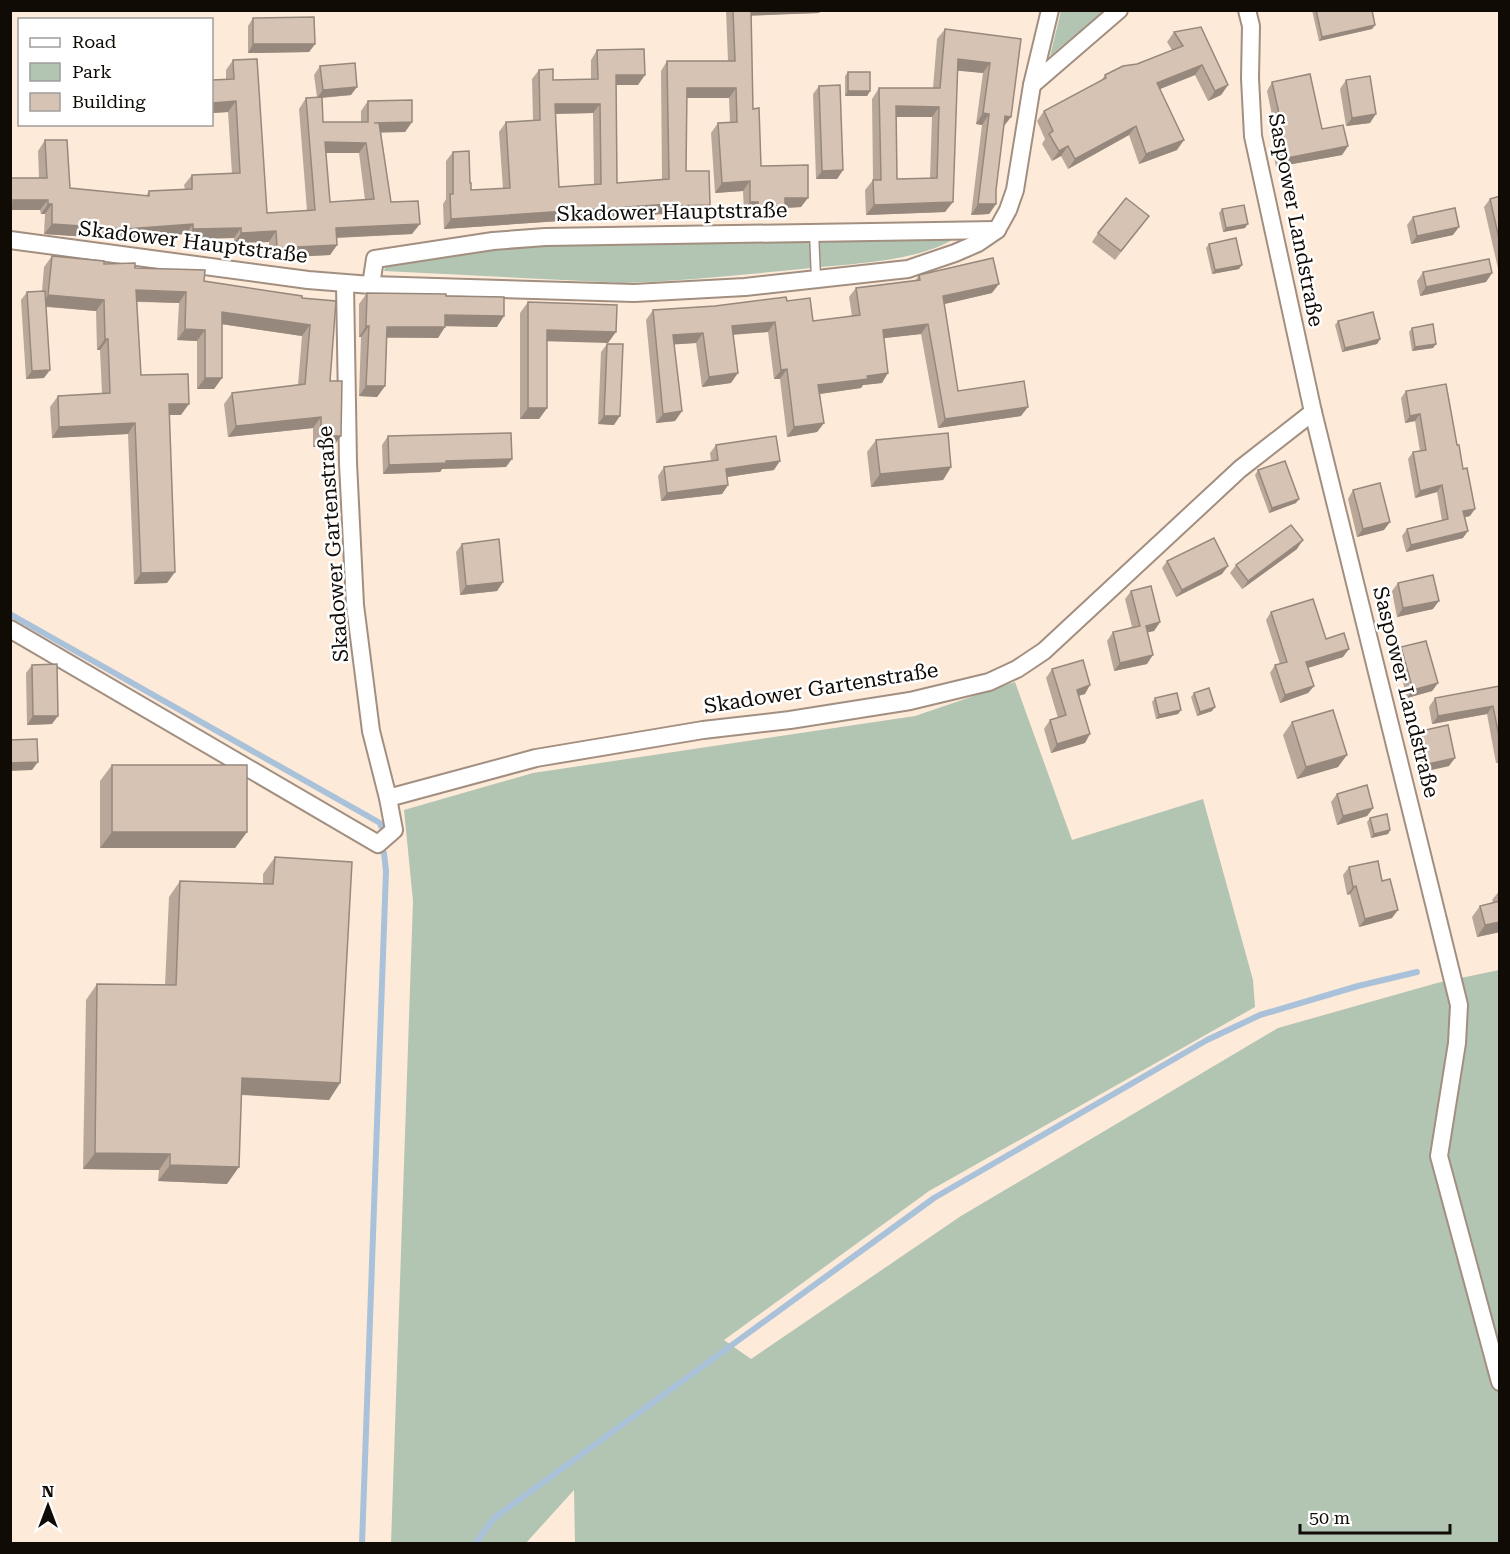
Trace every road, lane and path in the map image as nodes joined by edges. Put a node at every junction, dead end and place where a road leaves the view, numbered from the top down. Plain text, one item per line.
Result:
1 (1050, 10) edge
2 (1119, 10) edge
3 (1247, 10) edge
4 (1032, 85) junction
5 (997, 230) junction
6 (814, 232) junction
7 (10, 240) edge
8 (816, 278) junction
9 (345, 284) junction
10 (371, 285) junction
11 (1313, 412) junction
12 (10, 629) edge
13 (388, 798) junction
14 (1500, 1382) edge

1 - 4 street
2 - 4 street
3 - 11 street, Saspower Landstraße
4 - 5 street
5 - 6 street, Skadower Hauptstraße
5 - 8 street, Skadower Hauptstraße
6 - 8 lane
6 - 10 street, Skadower Hauptstraße
7 - 9 street, Skadower Hauptstraße
8 - 10 street, Skadower Hauptstraße
9 - 10 street, Skadower Hauptstraße
9 - 13 street, Skadower Gartenstraße
11 - 13 street, Skadower Gartenstraße
11 - 14 street, Saspower Landstraße
12 - 13 street, Skadower Gartenstraße

